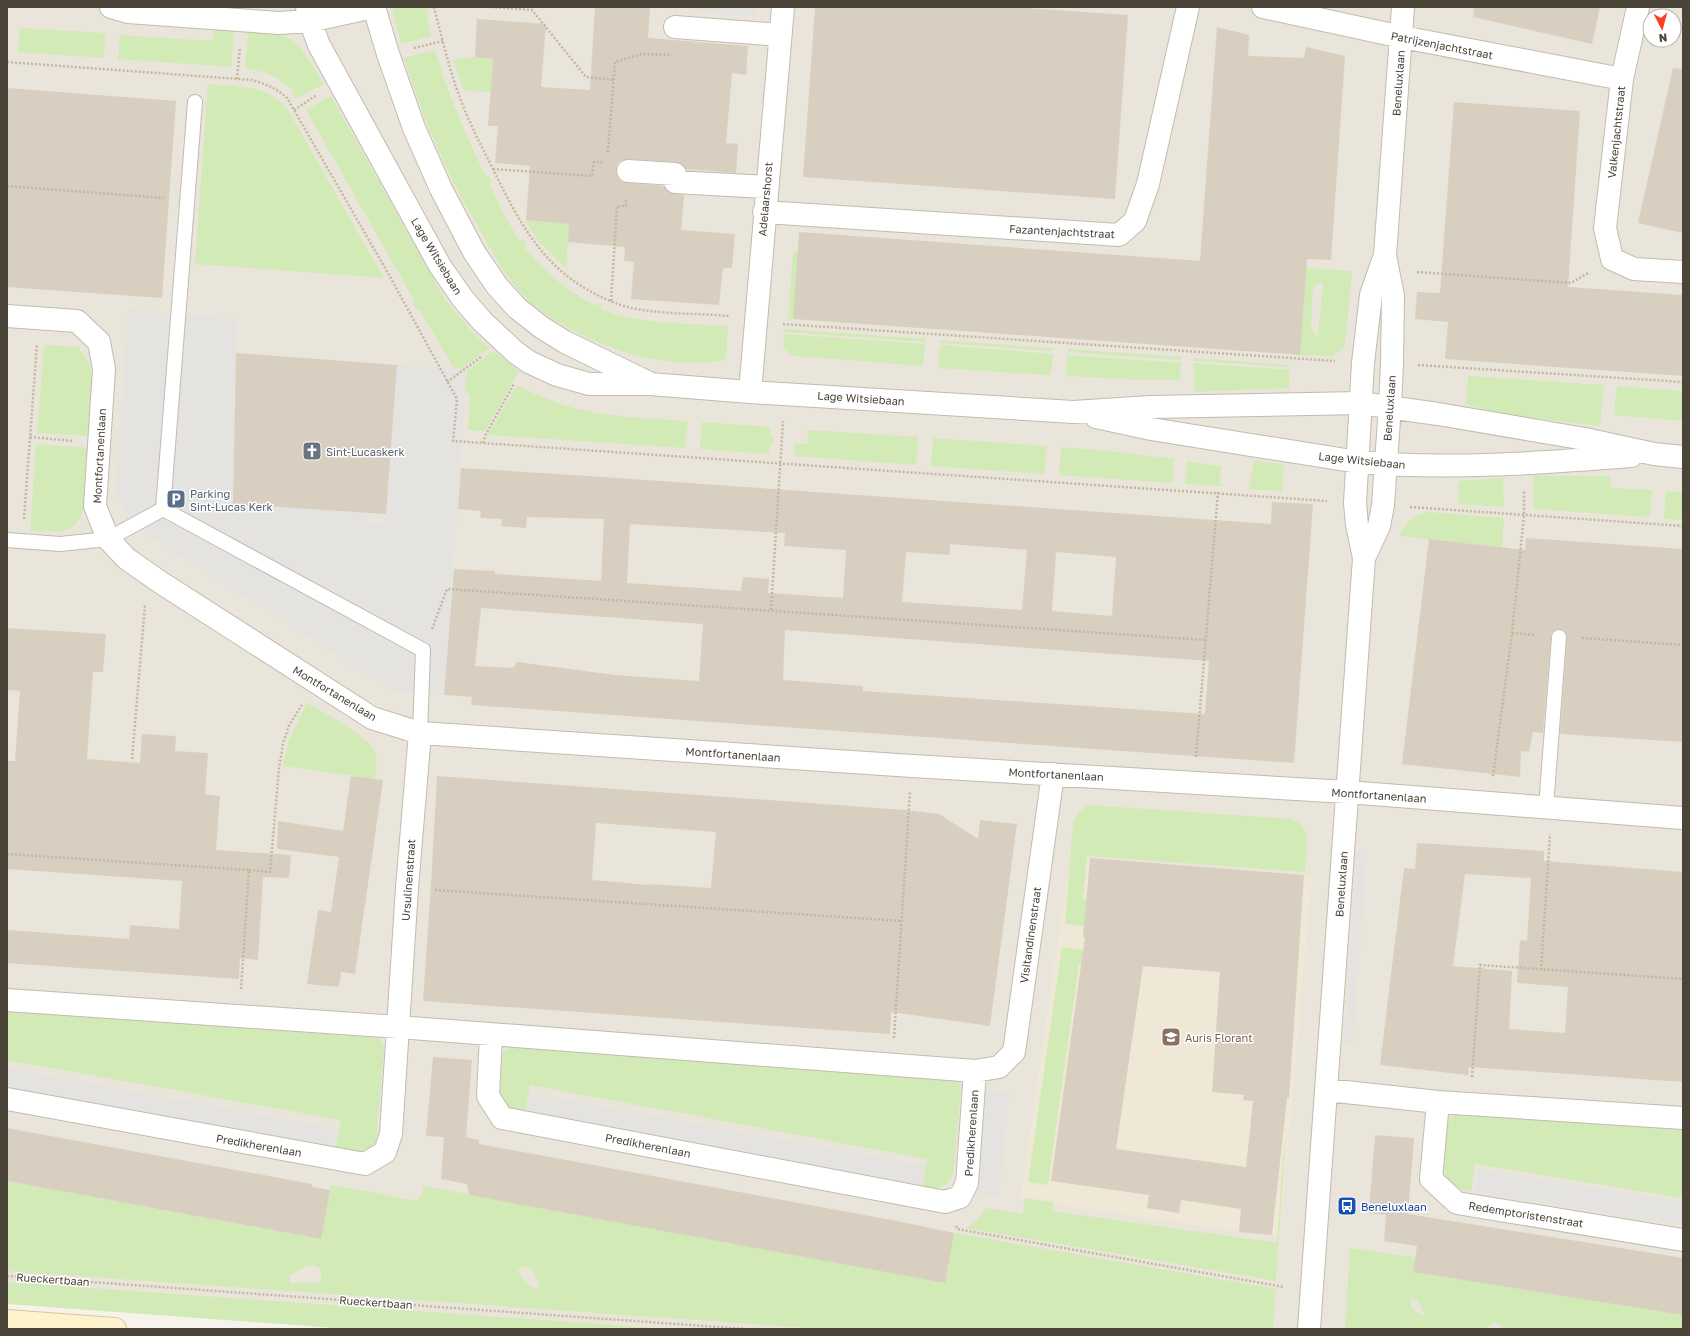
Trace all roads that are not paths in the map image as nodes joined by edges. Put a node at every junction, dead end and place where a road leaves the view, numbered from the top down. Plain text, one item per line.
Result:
1 (111, 7) edge
2 (374, 7) edge
3 (783, 7) edge
4 (1188, 7) edge
5 (1263, 7) edge
6 (1403, 7) edge
7 (1638, 7) edge
8 (309, 14) edge
9 (675, 27) road end
10 (780, 35) junction
11 (1402, 37) junction
12 (1622, 79) junction
13 (195, 102) dead end
14 (628, 171) road end
15 (766, 188) junction
16 (764, 212) junction
17 (1385, 255) junction
18 (1683, 272) edge
19 (7, 316) edge
20 (650, 384) junction
21 (750, 392) junction
22 (1360, 403) junction
23 (1390, 406) junction
24 (1073, 412) junction
25 (1654, 454) junction
26 (1683, 457) edge
27 (1358, 462) junction
28 (1385, 464) junction
29 (163, 509) junction
30 (108, 539) junction
31 (7, 540) edge
32 (1364, 558) junction
33 (1560, 637) road end
34 (420, 733) junction
35 (1053, 774) junction
36 (1347, 792) junction
37 (1549, 808) junction
38 (1683, 818) edge
39 (7, 1000) edge
40 (398, 1027) junction
41 (491, 1035) junction
42 (976, 1071) junction
43 (1327, 1090) junction
44 (7, 1099) edge
45 (1438, 1102) junction
46 (1683, 1118) edge
47 (1683, 1240) edge
48 (7, 1321) edge
49 (115, 1329) edge
50 (1309, 1329) edge

1 - 8 street, Lage Witsiebaan
2 - 8 street, Lage Witsiebaan
2 - 20 street, Lage Witsiebaan
3 - 10 street, Adelaarshorst
4 - 16 street, Fazantenjachtstraat
5 - 11 street, Patrijzenjachtstraat
6 - 11 street, Beneluxlaan
7 - 12 street, Valkenjachtstraat
8 - 20 street, Lage Witsiebaan
9 - 10 street
10 - 15 street, Adelaarshorst
11 - 12 street, Patrijzenjachtstraat
11 - 17 street, Beneluxlaan
12 - 18 street, Valkenjachtstraat
13 - 29 lane
14 - 15 street
15 - 16 street, Adelaarshorst
16 - 21 street, Adelaarshorst
17 - 22 street, Beneluxlaan
17 - 23 street, Beneluxlaan
19 - 30 street, Montfortanenlaan
20 - 21 street, Lage Witsiebaan
21 - 24 street, Lage Witsiebaan
22 - 23 street, Lage Witsiebaan
22 - 24 street, Lage Witsiebaan
22 - 27 street, Beneluxlaan
23 - 25 street, Lage Witsiebaan
23 - 28 street, Beneluxlaan
24 - 27 street, Lage Witsiebaan
25 - 26 street, Lage Witsiebaan
25 - 28 street, Lage Witsiebaan
27 - 28 street, Lage Witsiebaan
27 - 32 street, Beneluxlaan
28 - 32 street, Beneluxlaan
29 - 30 lane
29 - 34 lane
30 - 31 lane
30 - 34 street, Montfortanenlaan
32 - 36 street, Beneluxlaan
33 - 37 lane
34 - 35 street, Montfortanenlaan
34 - 40 street, Ursulinenstraat
35 - 36 street, Montfortanenlaan
35 - 42 street, Visitandinenstraat
36 - 37 street, Montfortanenlaan
36 - 43 street, Beneluxlaan
37 - 38 street, Montfortanenlaan
39 - 40 street
40 - 41 street
40 - 44 street, Predikherenlaan
41 - 42 street
41 - 42 street, Predikherenlaan
43 - 45 street
43 - 50 street, Beneluxlaan
45 - 46 street
45 - 47 street, Redemptoristenstraat
48 - 49 main road

